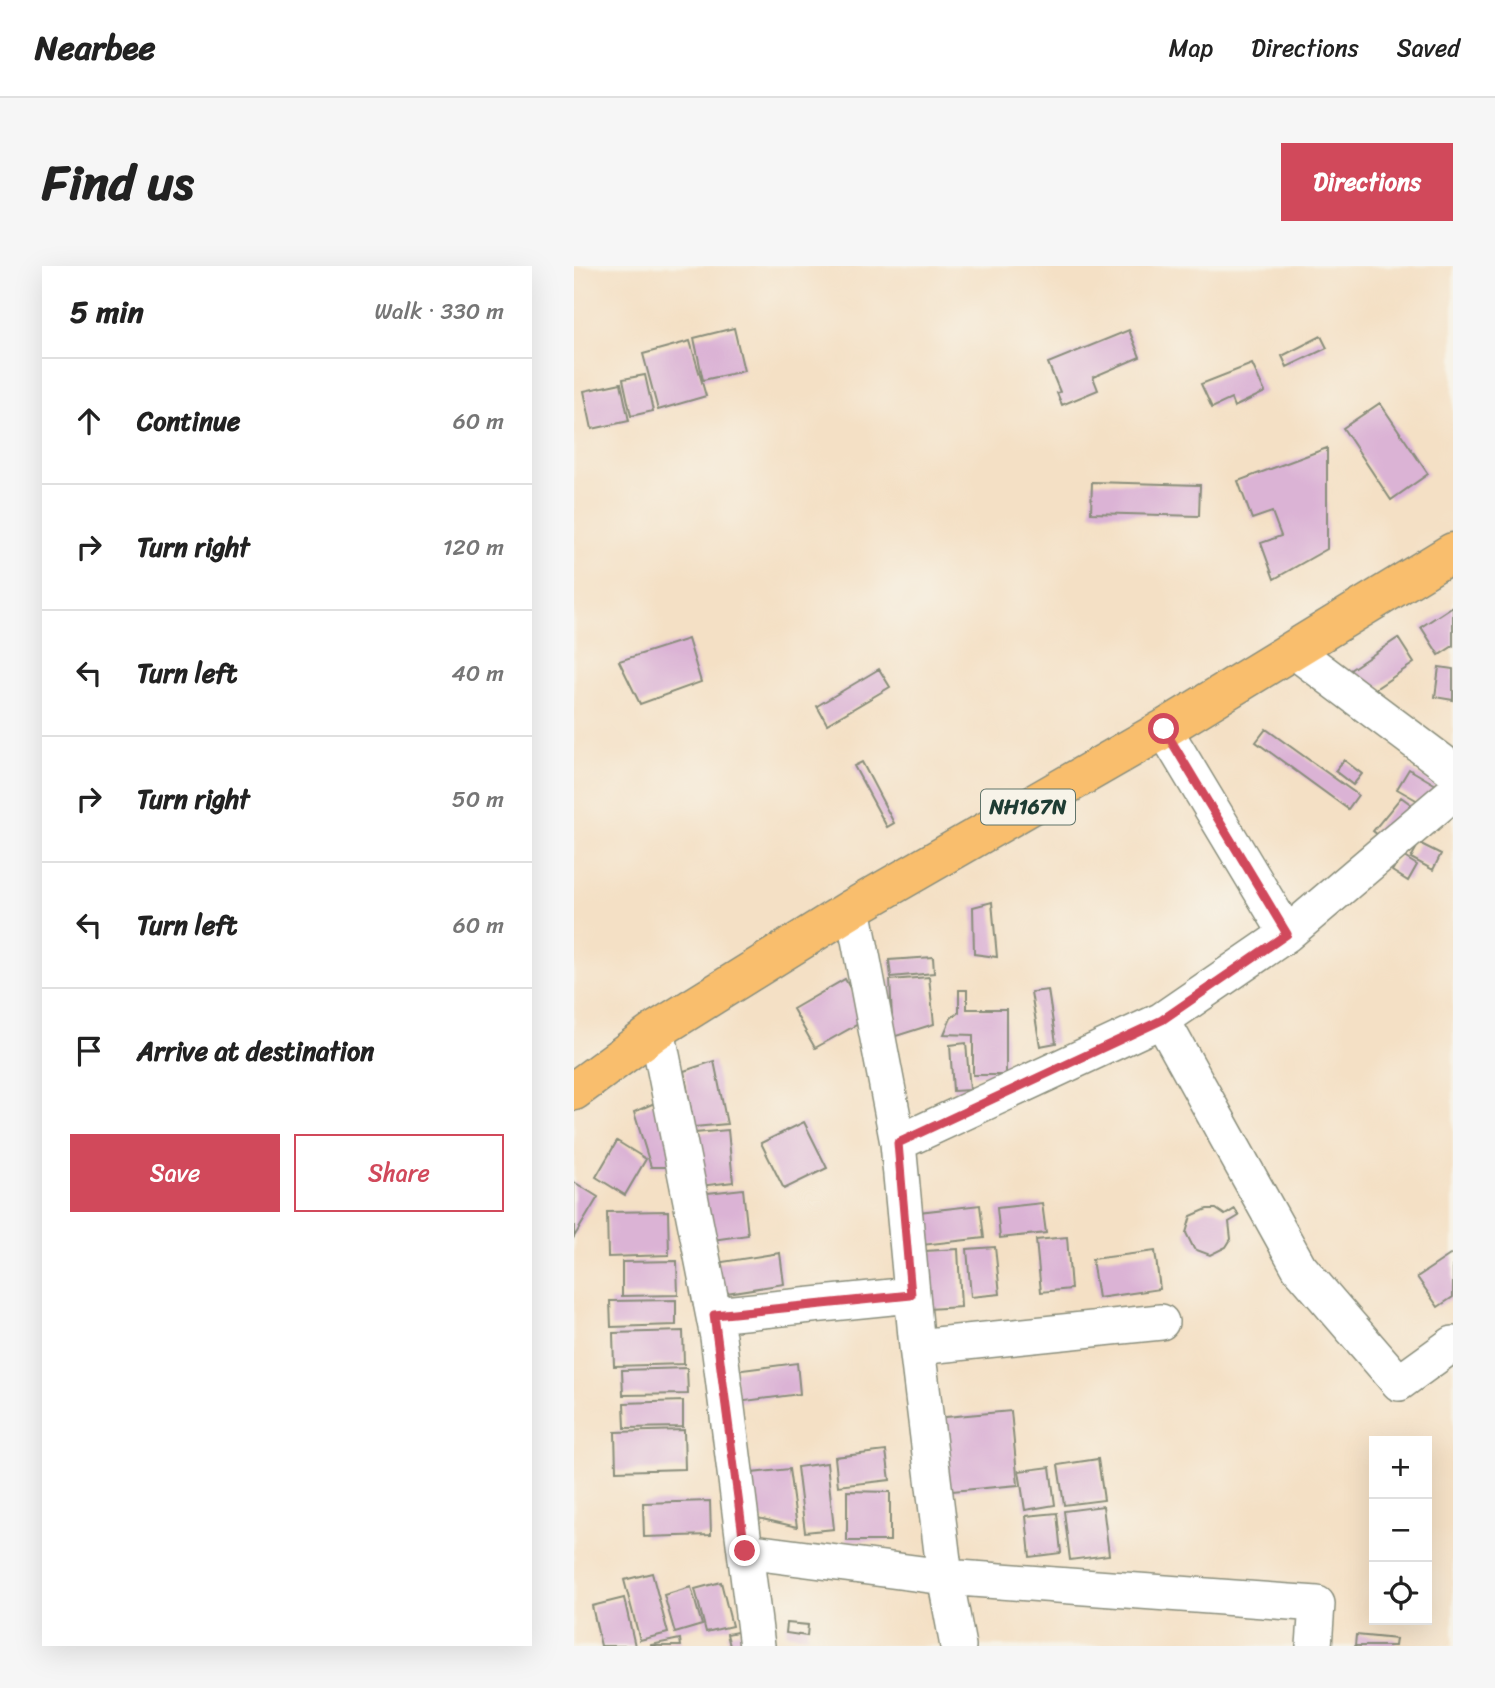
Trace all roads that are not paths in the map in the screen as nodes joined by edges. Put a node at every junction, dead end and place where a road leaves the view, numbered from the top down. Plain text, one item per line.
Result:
1 (1453, 552) edge
2 (1293, 650) junction
3 (1164, 729) junction
4 (1453, 770) edge
5 (1453, 793) edge
6 (853, 908) junction
7 (1287, 934) junction
8 (1162, 1020) junction
9 (657, 1030) junction
10 (574, 1091) edge
11 (898, 1143) junction
12 (911, 1295) junction
13 (714, 1315) junction
14 (1161, 1322) dead end
15 (1453, 1344) edge
16 (917, 1347) junction
17 (745, 1551) junction
18 (945, 1577) junction
19 (758, 1646) edge
20 (958, 1646) edge
21 (1314, 1646) edge

1 - 2 highway, NH167N
2 - 3 highway, NH167N
2 - 4 street
3 - 6 highway, NH167N
3 - 7 street
5 - 7 street
6 - 9 highway, NH167N
6 - 11 street
7 - 8 street
8 - 11 street
8 - 15 street
9 - 10 highway, NH167N
9 - 13 street
11 - 12 street
12 - 13 street
12 - 16 street
13 - 17 street
14 - 16 street
16 - 18 street
17 - 18 street
17 - 19 street
18 - 20 street
18 - 21 street

